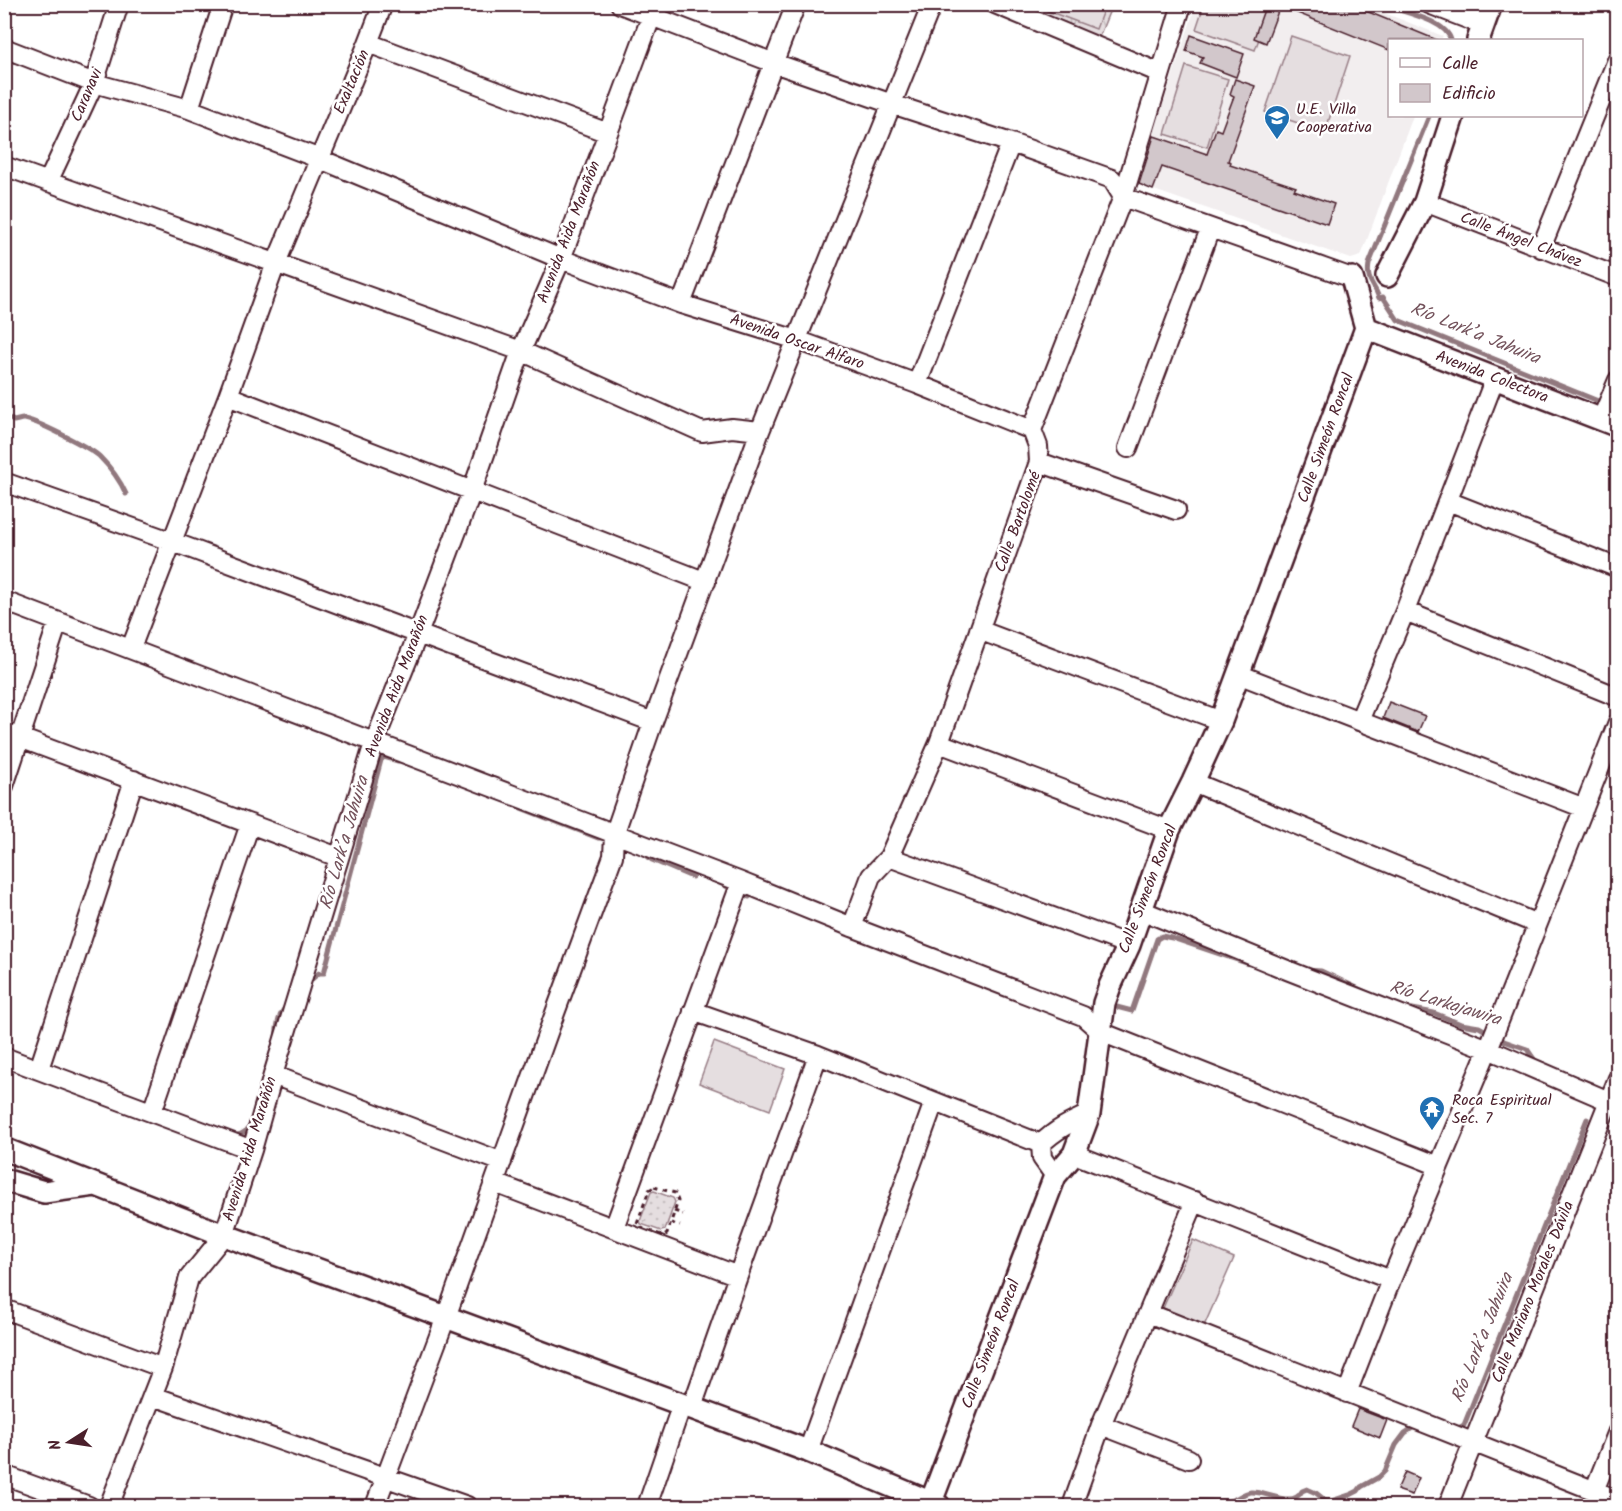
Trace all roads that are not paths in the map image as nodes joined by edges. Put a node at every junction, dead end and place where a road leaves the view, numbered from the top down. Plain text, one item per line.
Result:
1 (119, 4) edge
2 (223, 4) edge
3 (383, 4) edge
4 (620, 4) edge
5 (796, 4) edge
6 (932, 4) edge
7 (995, 4) edge
8 (1182, 4) edge
9 (1429, 4) edge
10 (1491, 4) edge
11 (654, 10) edge
12 (1481, 33) edge
13 (369, 43) junction
14 (4, 48) edge
15 (1617, 58) edge
16 (774, 63) junction
17 (1160, 72) junction
18 (94, 83) junction
19 (892, 104) junction
20 (189, 109) junction
21 (1454, 117) edge
22 (608, 133) junction
23 (1011, 143) junction
24 (320, 159) junction
25 (4, 166) edge
26 (48, 182) junction
27 (1123, 197) junction
28 (1425, 202) junction
29 (1210, 229) junction
30 (1541, 248) junction
31 (561, 259) junction
32 (276, 263) junction
33 (1387, 276) dead end
34 (1617, 277) edge
35 (1352, 278) joint
36 (681, 304) junction
37 (1366, 328) junction
38 (796, 340) junction
39 (520, 351) junction
40 (1495, 378) junction
41 (1617, 380) edge
42 (917, 384) junction
43 (228, 396) junction
44 (1609, 423) edge
45 (1032, 430) junction
46 (760, 431) junction
47 (1128, 448) dead end
48 (1039, 462) junction
49 (4, 482) edge
50 (472, 490) junction
51 (1448, 501) junction
52 (1176, 510) dead end
53 (173, 542) junction
54 (1617, 568) edge
55 (706, 582) junction
56 (4, 601) edge
57 (1405, 611) junction
58 (58, 622) junction
59 (980, 630) junction
60 (418, 634) junction
61 (130, 648) junction
62 (1238, 674) junction
63 (1617, 697) edge
64 (1221, 721) junction
65 (1359, 721) junction
66 (653, 722) junction
67 (1617, 722) edge
68 (13, 735) edge
69 (374, 743) junction
70 (939, 743) junction
71 (134, 780) junction
72 (1193, 782) junction
73 (4, 786) edge
74 (1584, 808) junction
75 (250, 824) junction
76 (1169, 830) junction
77 (614, 835) junction
78 (338, 857) junction
79 (889, 857) junction
80 (741, 882) junction
81 (1141, 910) junction
82 (1537, 924) junction
83 (852, 927) junction
84 (1129, 945) junction
85 (693, 1011) junction
86 (1101, 1032) junction
87 (1488, 1049) junction
88 (818, 1055) junction
89 (4, 1057) edge
90 (39, 1070) junction
91 (273, 1075) junction
92 (1617, 1078) edge
93 (934, 1102) junction
94 (1613, 1102) edge
95 (152, 1112) junction
96 (1089, 1114) junction
97 (1041, 1144) junction
98 (4, 1149) edge
99 (252, 1150) junction
100 (1074, 1154) junction
101 (502, 1162) junction
102 (1439, 1166) junction
103 (1054, 1176) junction
104 (4, 1180) edge
105 (495, 1183) junction
106 (96, 1185) junction
107 (1195, 1202) junction
108 (614, 1228) junction
109 (224, 1235) junction
110 (738, 1276) junction
111 (1391, 1280) junction
112 (4, 1309) edge
113 (1149, 1313) junction
114 (446, 1317) junction
115 (163, 1368) junction
116 (1347, 1393) junction
117 (153, 1396) junction
118 (687, 1406) junction
119 (1101, 1425) junction
120 (1617, 1431) edge
121 (1473, 1442) junction
122 (808, 1451) junction
123 (1189, 1460) dead end
124 (4, 1475) edge
125 (386, 1477) junction
126 (1594, 1491) junction
127 (1617, 1500) edge
128 (933, 1505) edge
129 (89, 1506) edge
130 (110, 1506) edge
131 (375, 1506) edge
132 (467, 1506) edge
133 (647, 1506) edge
134 (1072, 1506) edge
135 (1448, 1506) edge

1 - 18 street, Caranavi
2 - 20 street
3 - 13 street, Exaltación
4 - 11 street
5 - 16 street
6 - 19 street
7 - 17 street
8 - 17 street
9 - 12 street
10 - 12 street
11 - 16 street
11 - 22 street, Avenida Aida Marañón
13 - 22 street
13 - 24 street, Exaltación
14 - 18 street, Avenida Oscar Alfaro
15 - 30 street
16 - 19 street
16 - 36 street
17 - 27 street
18 - 20 street, Avenida Oscar Alfaro
18 - 26 street, Caranavi
19 - 23 street
19 - 38 street
20 - 24 street, Avenida Oscar Alfaro
21 - 28 street
22 - 31 street, Avenida Aida Marañón
23 - 27 street
23 - 42 street
24 - 31 street, Avenida Oscar Alfaro
24 - 32 street, Exaltación
25 - 26 street
26 - 32 street
27 - 29 street
27 - 45 street
28 - 30 street, Calle Ángel Chávez
28 - 33 street
29 - 35 street
29 - 47 street
30 - 34 street, Calle Ángel Chávez
31 - 36 street, Avenida Oscar Alfaro
31 - 39 street, Avenida Aida Marañón
32 - 39 street
32 - 43 street, Exaltación
35 - 37 street
36 - 38 street, Avenida Oscar Alfaro
37 - 40 street, Avenida Colectora
37 - 62 street, Calle Simeón Roncal
38 - 42 street, Avenida Oscar Alfaro
38 - 46 street
39 - 46 street
39 - 50 street, Avenida Aida Marañón
40 - 44 street, Avenida Colectora
40 - 51 street
41 - 44 street
42 - 45 street, Avenida Oscar Alfaro
43 - 50 street
43 - 53 street, Exaltación
45 - 48 street, Calle Bartolomé
46 - 55 street
48 - 52 street
48 - 59 street, Calle Bartolomé
49 - 53 street
50 - 55 street
50 - 60 street, Avenida Aida Marañón
51 - 54 street
51 - 57 street
53 - 60 street
53 - 61 street, Exaltación
55 - 66 street
56 - 58 street
57 - 63 street
57 - 65 street
58 - 61 street
58 - 68 street
59 - 64 street
59 - 70 street, Calle Bartolomé
60 - 66 street
60 - 69 street, Avenida Aida Marañón
61 - 69 street
62 - 64 street, Calle Simeón Roncal
62 - 65 street
64 - 72 street, Calle Simeón Roncal
65 - 74 street
66 - 77 street
67 - 74 street
68 - 71 street
68 - 73 street
69 - 77 street
69 - 78 street, Avenida Aida Marañón
70 - 76 street
70 - 79 street, Calle Bartolomé
71 - 75 street
71 - 90 street
72 - 76 street, Calle Simeón Roncal
72 - 82 street
74 - 82 street
75 - 78 street
75 - 95 street
76 - 81 street, Calle Simeón Roncal
77 - 80 street
77 - 101 street
78 - 91 street, Avenida Aida Marañón
79 - 83 street, Calle Bartolomé
79 - 84 street
80 - 83 street
80 - 85 street
81 - 84 street, Calle Simeón Roncal
81 - 87 street
82 - 87 street
83 - 86 street
84 - 86 street, Calle Simeón Roncal
85 - 88 street
85 - 108 street
86 - 96 street, Calle Simeón Roncal
86 - 102 street
87 - 94 street
87 - 102 street
88 - 93 street
88 - 110 street
89 - 90 street
90 - 95 street
91 - 99 street, Avenida Aida Marañón
91 - 101 street
92 - 94 street, Calle Mariano Morales Dávila
93 - 97 street
93 - 122 street
94 - 121 street, Calle Mariano Morales Dávila
95 - 99 street
96 - 97 street
96 - 100 street, Calle Simeón Roncal
97 - 103 street
98 - 106 street
99 - 109 street, Avenida Aida Marañón
100 - 103 street, Calle Simeón Roncal
100 - 107 street
101 - 105 street
102 - 111 street
103 - 128 street, Calle Simeón Roncal
104 - 106 street
105 - 108 street
105 - 114 street
106 - 109 street
107 - 111 street
107 - 113 street
108 - 110 street
109 - 114 street
109 - 115 street, Avenida Aida Marañón
110 - 118 street
111 - 116 street
112 - 115 street
113 - 116 street
113 - 119 street
114 - 118 street
114 - 125 street
115 - 117 street, Avenida Aida Marañón
116 - 121 street
117 - 125 street
117 - 130 street, Avenida Aida Marañón
118 - 122 street
118 - 133 street
119 - 123 street
119 - 134 street
120 - 126 street
121 - 126 street
121 - 135 street, Calle Mariano Morales Dávila
122 - 128 street
124 - 129 street
125 - 131 street
125 - 132 street
126 - 127 street

